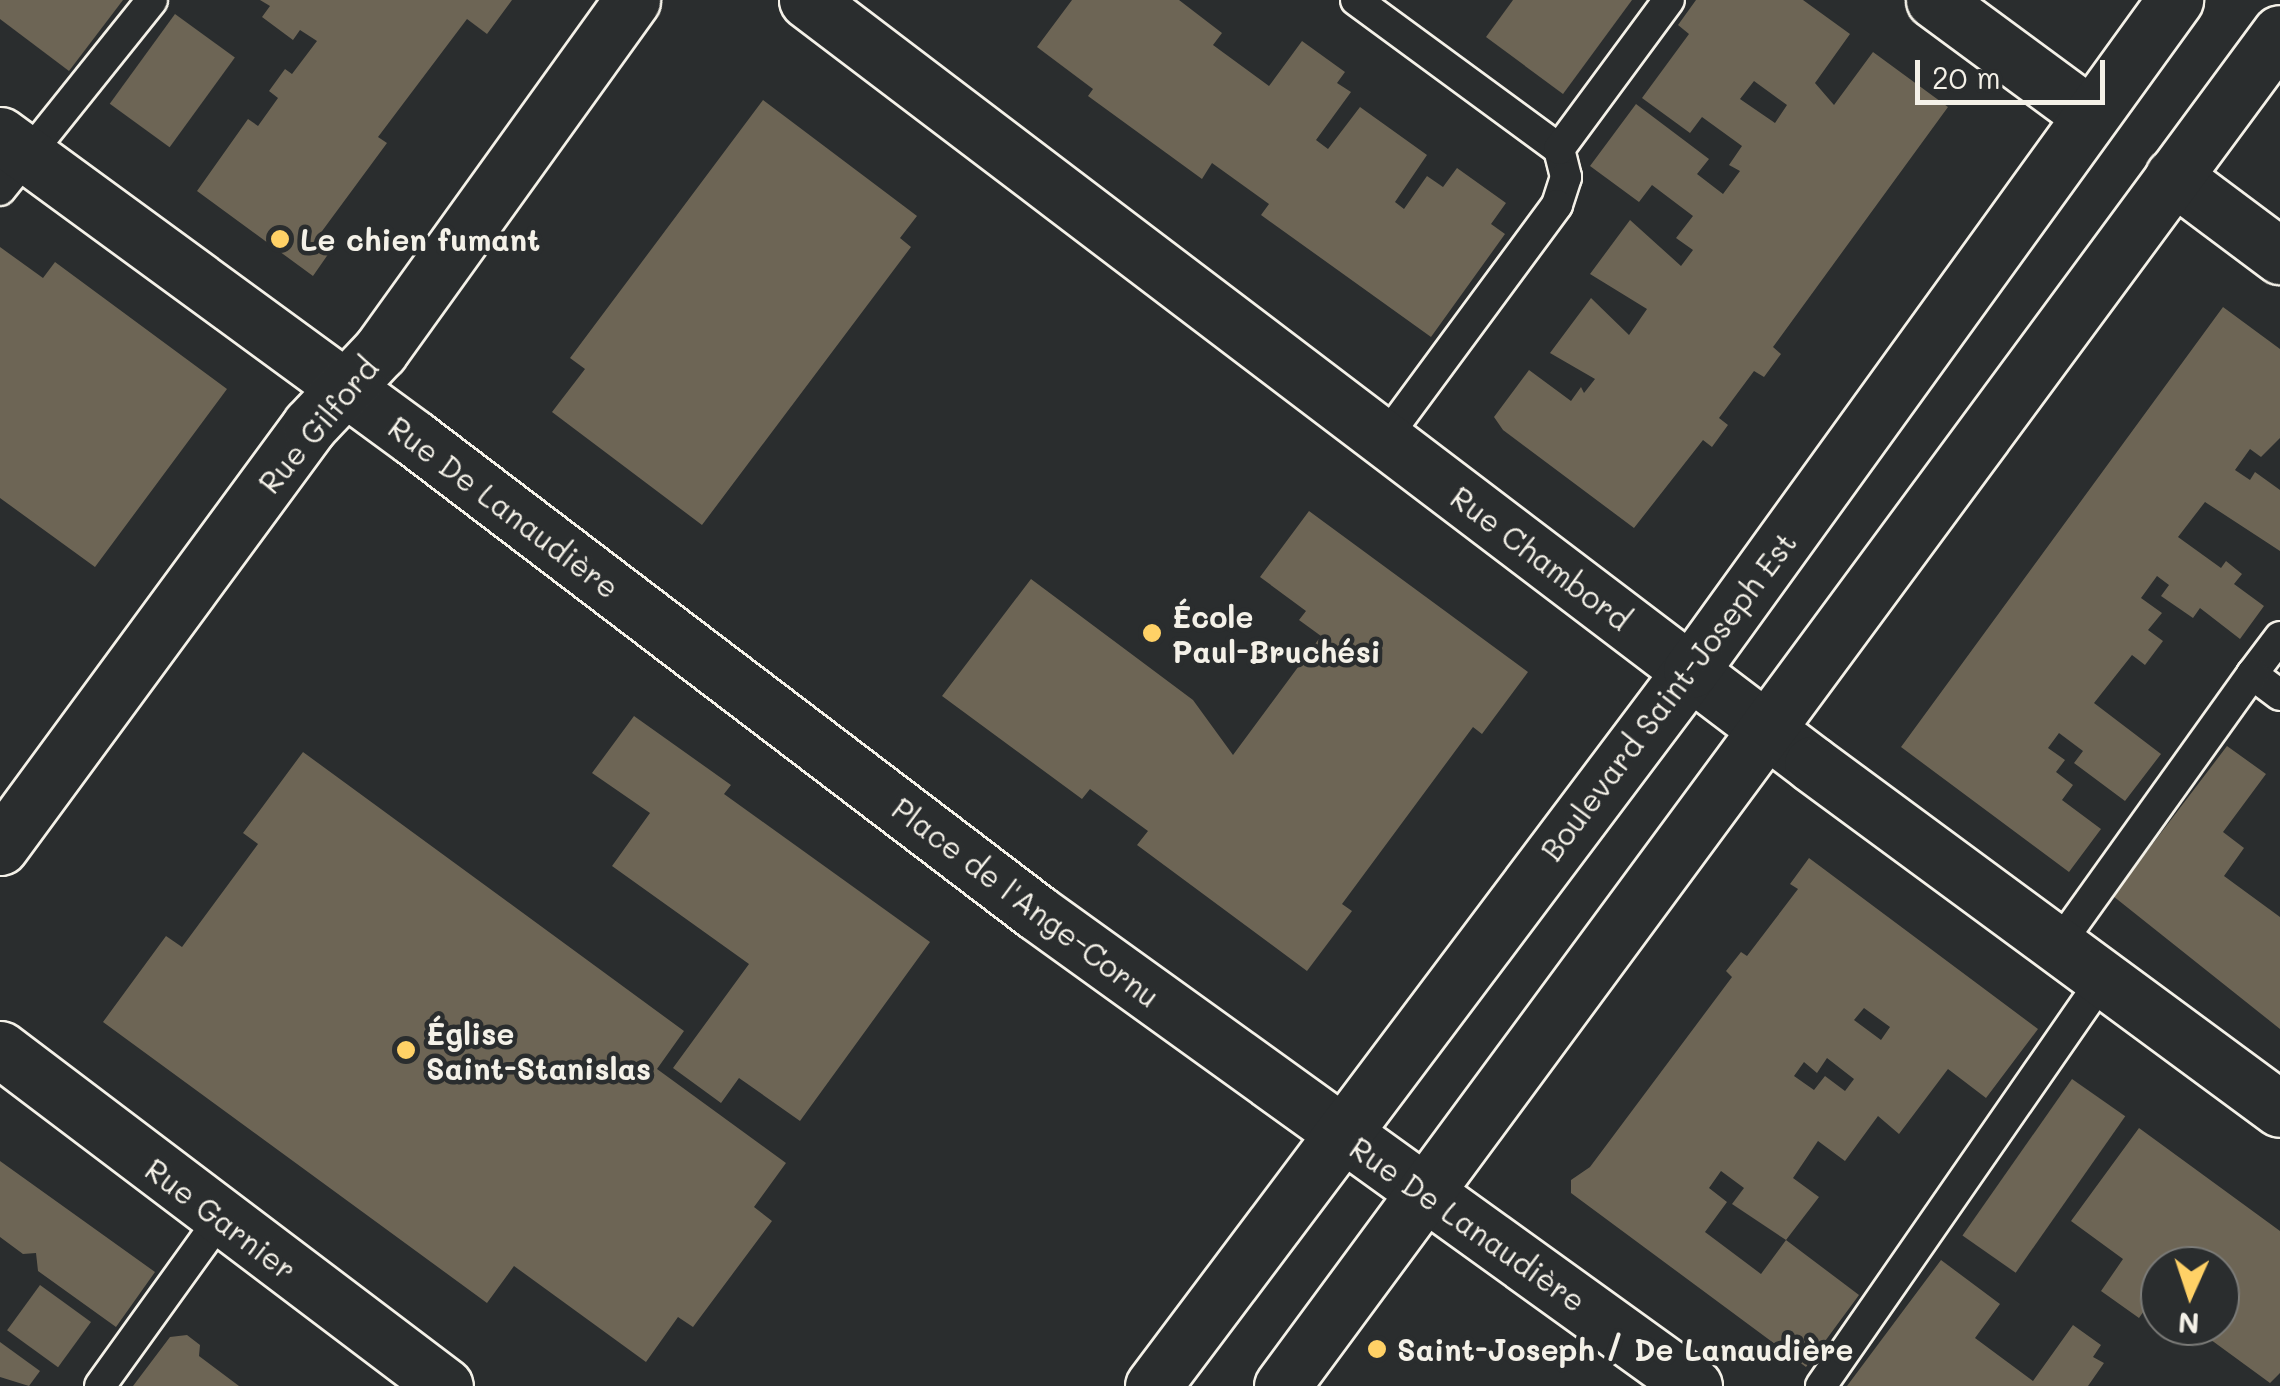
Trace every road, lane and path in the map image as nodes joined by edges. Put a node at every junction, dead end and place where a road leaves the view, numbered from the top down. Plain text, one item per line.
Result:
1 (152, 0) edge
2 (632, 0) edge
3 (807, 0) edge
4 (1356, 0) edge
5 (1669, 0) edge
6 (1934, 0) edge
7 (2175, 0) edge
8 (2280, 33) edge
9 (2090, 115) junction
10 (1560, 149) junction
11 (9, 160) edge
12 (2173, 176) junction
13 (2280, 256) edge
14 (344, 390) junction
15 (1385, 438) junction
16 (2280, 636) edge
17 (716, 668) joint
18 (1690, 670) junction
19 (2252, 674) junction
20 (2280, 695) edge
21 (1765, 728) junction
22 (0, 848) edge
23 (2059, 944) junction
24 (2104, 978) junction
25 (0, 1049) edge
26 (2280, 1110) edge
27 (1339, 1133) junction
28 (1424, 1190) junction
29 (220, 1220) junction
30 (100, 1386) edge
31 (445, 1386) edge
32 (1153, 1386) edge
33 (1282, 1386) edge
34 (1694, 1386) edge
35 (1821, 1386) edge

1 - 11 lane
2 - 14 street, Rue Gilford
3 - 15 street, Rue Chambord
4 - 10 lane
5 - 10 lane
6 - 9 street
7 - 9 street, Boulevard Saint-Joseph Est
8 - 12 street
9 - 18 street, Boulevard Saint-Joseph Est
10 - 15 lane
11 - 14 street, Rue De Lanaudière
12 - 13 street
12 - 21 street
14 - 17 street, Rue De Lanaudière
14 - 22 street, Rue Gilford
15 - 18 street, Rue Chambord
16 - 19 lane
17 - 27 street, Place de l'Ange-Cornu
18 - 21 street, Rue Chambord
18 - 27 street, Boulevard Saint-Joseph Est
19 - 20 lane
19 - 23 lane
21 - 23 street, Rue Chambord
21 - 28 street
23 - 24 street, Rue Chambord
24 - 26 street, Rue Chambord
24 - 35 lane
25 - 29 street, Rue Garnier
27 - 28 street, Rue De Lanaudière
27 - 32 street, Boulevard Saint-Joseph Est
28 - 33 street
28 - 34 street, Rue De Lanaudière
29 - 30 lane
29 - 31 street, Rue Garnier

